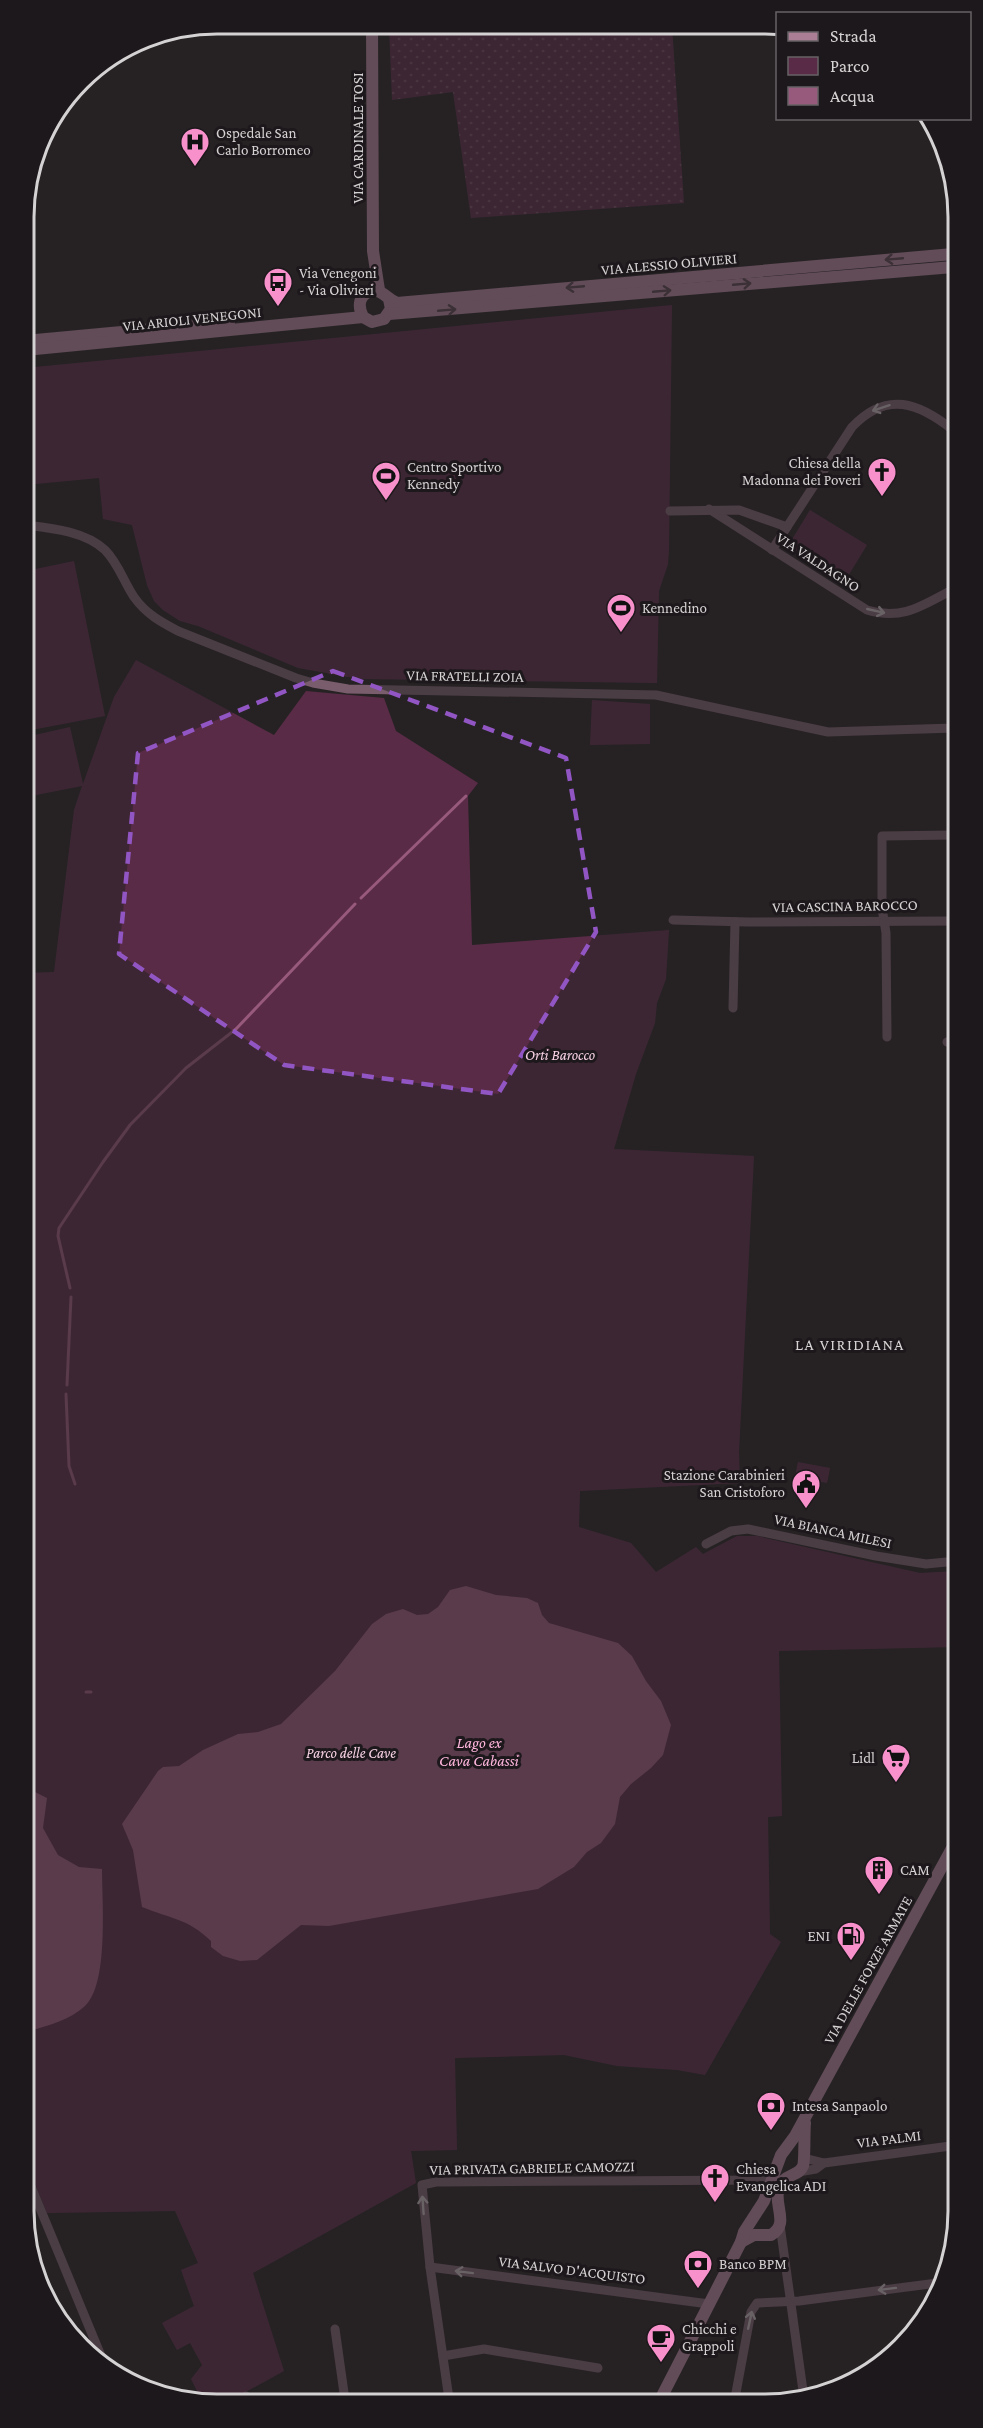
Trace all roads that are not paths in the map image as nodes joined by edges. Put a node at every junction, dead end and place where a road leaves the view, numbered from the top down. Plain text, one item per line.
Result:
1 (372, 34) edge
2 (948, 254) edge
3 (948, 267) edge
4 (373, 291) junction
5 (389, 299) junction
6 (359, 303) junction
7 (389, 314) junction
8 (363, 317) junction
9 (35, 340) edge
10 (35, 349) edge
11 (948, 426) edge
12 (709, 509) junction
13 (739, 510) junction
14 (669, 511) dead end
15 (732, 524) junction
16 (35, 527) edge
17 (787, 527) junction
18 (772, 550) junction
19 (948, 592) edge
20 (948, 728) edge
21 (948, 835) edge
22 (672, 920) dead end
23 (884, 921) junction
24 (948, 921) edge
25 (735, 922) junction
26 (733, 1008) dead end
27 (888, 1037) dead end
28 (706, 1544) dead end
29 (948, 1562) edge
30 (948, 1856) edge
31 (806, 2116) junction
32 (948, 2146) edge
33 (803, 2157) junction
34 (780, 2159) junction
35 (824, 2163) junction
36 (796, 2173) junction
37 (760, 2180) junction
38 (34, 2194) edge
39 (765, 2194) junction
40 (755, 2213) junction
41 (780, 2221) junction
42 (766, 2236) junction
43 (741, 2242) junction
44 (784, 2249) junction
45 (430, 2267) junction
46 (934, 2283) edge
47 (790, 2300) junction
48 (709, 2304) junction
49 (86, 2321) junction
50 (74, 2324) edge
51 (335, 2330) dead end
52 (98, 2349) edge
53 (443, 2356) junction
54 (598, 2368) dead end
55 (803, 2389) edge
56 (344, 2394) edge
57 (448, 2394) edge
58 (662, 2394) edge
59 (736, 2394) edge

1 - 4 main road, VIA CARDINALE TOSI
2 -> 5 main road, VIA ALESSIO OLIVIERI
7 -> 3 main road, VIA ALESSIO OLIVIERI
4 - 5 main road
4 - 6 main road
5 - 7 main road
6 - 8 main road
6 - 9 main road, VIA ARIOLI VENEGONI
7 - 8 main road, VIA ALESSIO OLIVIERI
8 - 10 main road, VIA ARIOLI VENEGONI
11 -> 17 street
12 - 13 street
12 - 14 street
12 - 15 street, VIA VALDAGNO
13 - 15 street
13 - 17 street
15 - 18 street, VIA VALDAGNO
16 - 20 street, VIA FRATELLI ZOIA
17 - 18 street
18 -> 19 street, VIA VALDAGNO
21 - 23 street
22 - 25 street, VIA CASCINA BAROCCO
23 - 24 street, VIA CASCINA BAROCCO
23 - 25 street, VIA CASCINA BAROCCO
23 - 27 street
25 - 26 street
28 - 29 street, VIA BIANCA MILESI
30 - 31 main road, VIA DELLE FORZE ARMATE
31 - 33 main road, VIA DELLE FORZE ARMATE
31 - 34 main road, VIA DELLE FORZE ARMATE
32 - 35 street, VIA PALMI
33 - 34 main road
33 - 35 street, VIA PALMI
33 - 36 main road, VIA DELLE FORZE ARMATE
34 - 36 main road
34 - 37 street
34 - 39 main road, VIA DELLE FORZE ARMATE
35 - 36 street, VIA PALMI
36 - 41 main road, VIA DELLE FORZE ARMATE
37 - 39 street
45 -> 37 street, VIA PRIVATA GABRIELE CAMOZZI
38 - 49 street
39 - 40 main road, VIA DELLE FORZE ARMATE
40 - 41 main road
40 - 42 main road
40 - 43 main road, VIA DELLE FORZE ARMATE
41 - 42 main road
41 - 44 street, VIA DELLE FORZE ARMATE
42 - 43 main road
42 - 44 street
43 - 48 main road, VIA DELLE FORZE ARMATE
44 - 47 street, VIA DELLE FORZE ARMATE
48 -> 45 street, VIA SALVO D'ACQUISTO
45 - 53 street, VIA PRIVATA GABRIELE CAMOZZI
46 -> 47 street
47 - 55 street, VIA DELLE FORZE ARMATE
59 -> 47 street
48 - 58 main road, VIA DELLE FORZE ARMATE
49 - 50 street
49 - 52 street
51 - 56 street
53 - 54 street
53 - 57 street, VIA PRIVATA GABRIELE CAMOZZI

